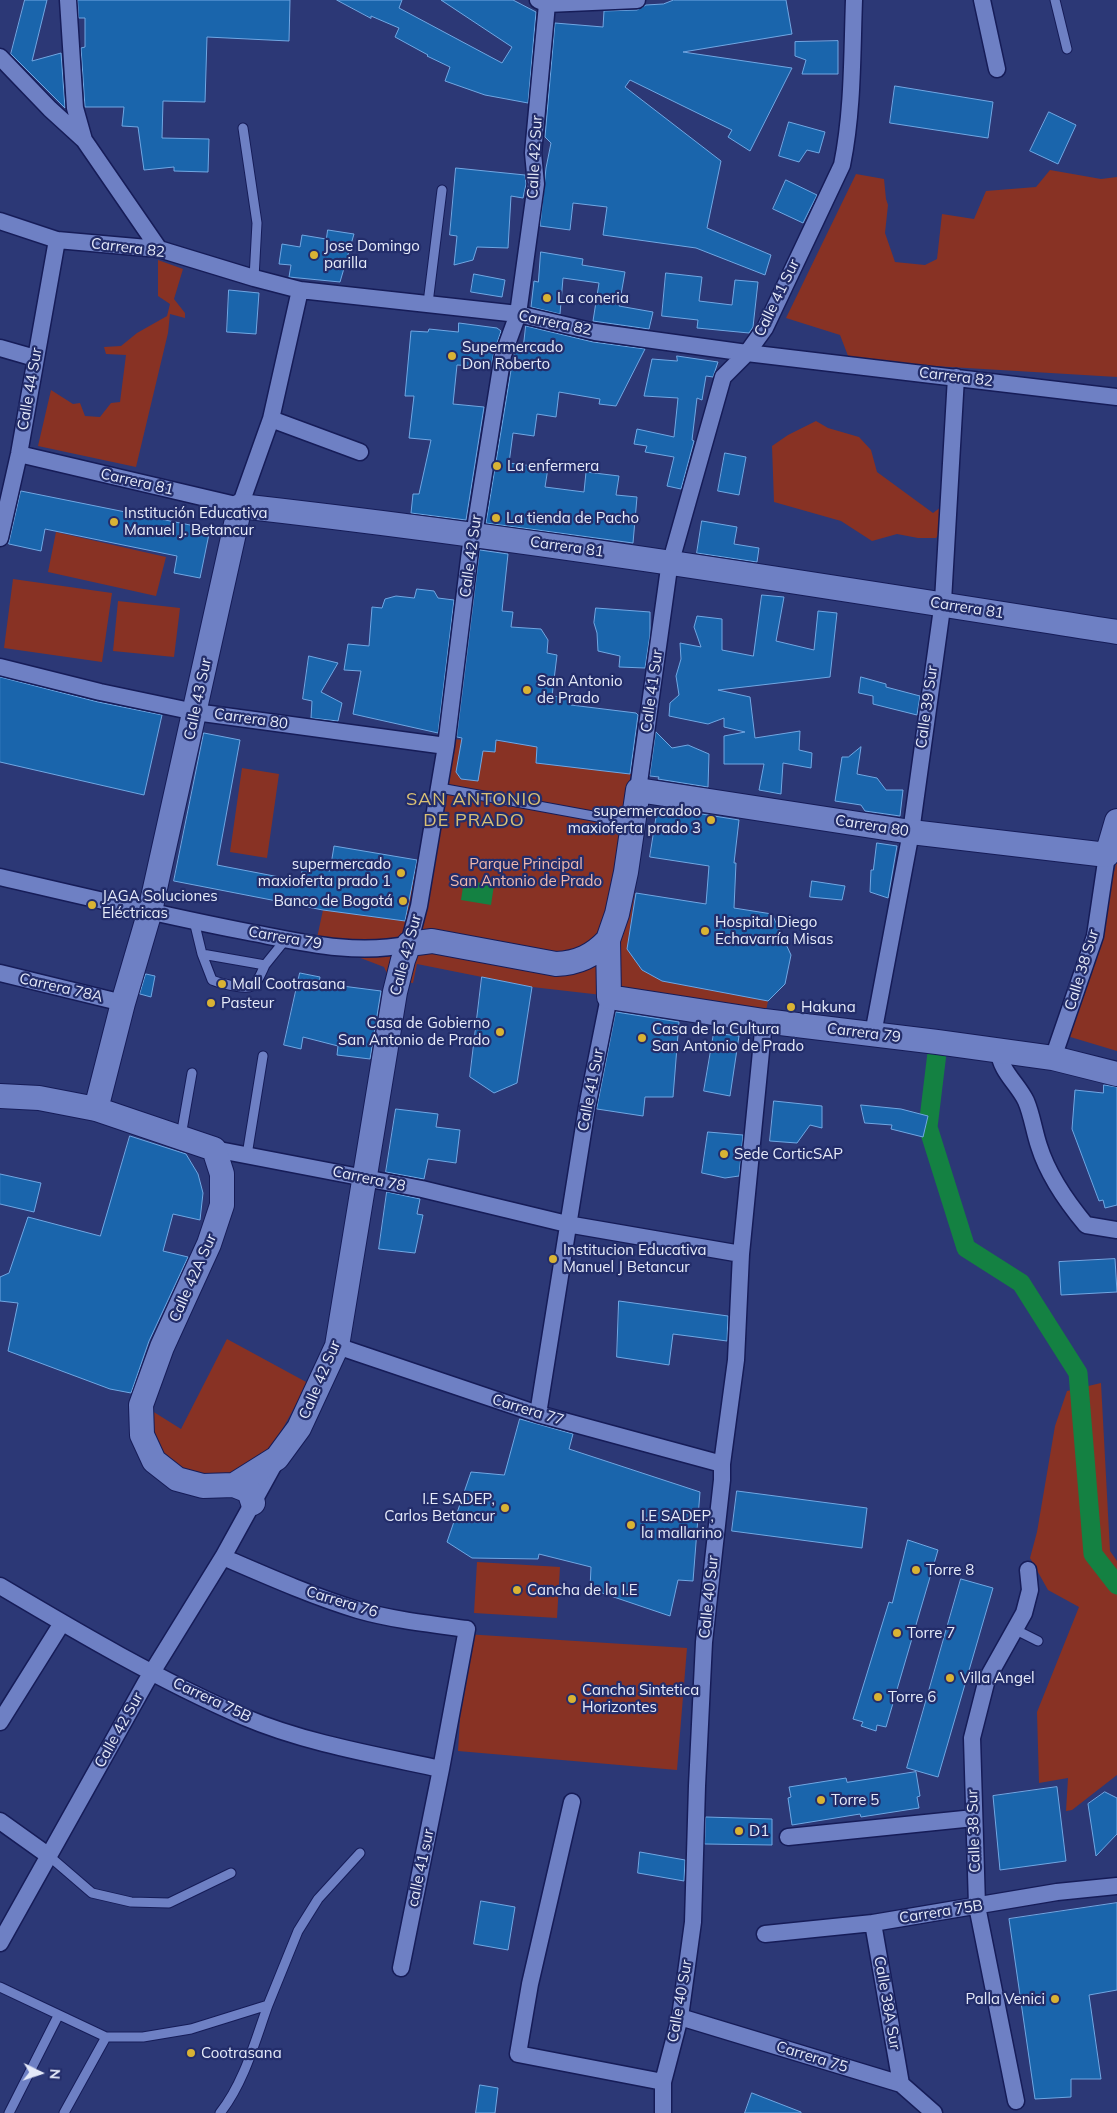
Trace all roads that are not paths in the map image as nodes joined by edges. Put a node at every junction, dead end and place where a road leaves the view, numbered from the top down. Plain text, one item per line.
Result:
1 (68, 0) edge
2 (637, 0) edge
3 (854, 0) edge
4 (982, 0) edge
5 (1055, 0) edge
6 (544, 1) edge
7 (1067, 49) dead end
8 (0, 57) edge
9 (997, 69) dead end
10 (243, 128) dead end
11 (84, 140) junction
12 (442, 190) dead end
13 (0, 222) edge
14 (57, 240) junction
15 (159, 250) junction
16 (254, 278) junction
17 (300, 290) junction
18 (428, 303) junction
19 (518, 314) junction
20 (0, 348) edge
21 (748, 353) junction
22 (35, 358) junction
23 (956, 377) junction
24 (1117, 398) edge
25 (271, 419) junction
26 (360, 452) dead end
27 (19, 454) junction
28 (240, 506) junction
29 (473, 534) junction
30 (0, 538) edge
31 (671, 562) junction
32 (942, 604) junction
33 (1117, 632) edge
34 (0, 667) edge
35 (195, 712) junction
36 (446, 746) junction
37 (440, 788) junction
38 (638, 790) junction
39 (1117, 821) edge
40 (633, 824) junction
41 (911, 832) junction
42 (1107, 855) junction
43 (0, 877) edge
44 (150, 911) junction
45 (194, 921) junction
46 (286, 939) junction
47 (608, 940) junction
48 (409, 944) junction
49 (202, 954) junction
50 (572, 963) junction
51 (265, 965) junction
52 (0, 973) edge
53 (609, 990) junction
54 (122, 1003) junction
55 (764, 1021) junction
56 (873, 1034) junction
57 (999, 1051) junction
58 (263, 1056) dead end
59 (1054, 1058) junction
60 (192, 1073) dead end
61 (1117, 1074) edge
62 (0, 1096) edge
63 (96, 1109) junction
64 (181, 1136) junction
65 (214, 1149) junction
66 (247, 1155) junction
67 (366, 1177) junction
68 (567, 1224) junction
69 (1117, 1230) edge
70 (741, 1254) junction
71 (337, 1346) junction
72 (538, 1414) junction
73 (277, 1458) junction
74 (722, 1464) junction
75 (234, 1485) junction
76 (253, 1503) junction
77 (223, 1557) junction
78 (1028, 1570) dead end
79 (0, 1586) edge
80 (62, 1623) junction
81 (467, 1629) joint
82 (1014, 1630) junction
83 (1038, 1641) dead end
84 (152, 1672) junction
85 (0, 1722) edge
86 (441, 1769) junction
87 (572, 1802) dead end
88 (974, 1818) junction
89 (0, 1821) edge
90 (788, 1837) dead end
91 (360, 1854) dead end
92 (48, 1856) junction
93 (231, 1873) dead end
94 (1117, 1886) edge
95 (977, 1906) junction
96 (873, 1923) junction
97 (765, 1934) dead end
98 (0, 1943) edge
99 (401, 1968) dead end
100 (0, 1988) edge
101 (268, 2005) junction
102 (58, 2016) junction
103 (680, 2017) junction
104 (106, 2037) junction
105 (663, 2082) junction
106 (901, 2084) junction
107 (1016, 2101) dead end
108 (8, 2113) edge
109 (64, 2113) edge
110 (220, 2113) edge
111 (663, 2113) edge
112 (934, 2113) edge

1 - 11 street
2 - 6 street
3 - 21 street, Calle 41 Sur
4 - 9 street
5 - 7 lane
6 - 19 street, Calle 42 Sur
8 - 11 street
10 - 16 lane
11 - 15 street
12 - 18 lane
13 - 14 street, Carrera 82
14 - 15 street, Carrera 82
14 - 22 street, Calle 44 Sur
15 - 16 street, Carrera 82
16 - 17 street, Carrera 82
17 - 18 street, Carrera 82
17 - 25 street, Calle 43 Sur
18 - 19 street, Carrera 82
19 - 21 street, Carrera 82
19 - 29 street, Calle 42 Sur
20 - 22 street
21 - 23 street, Carrera 82
21 - 31 street, Calle 41 Sur
22 - 27 street, Calle 44 Sur
23 - 24 street, Carrera 82
23 - 32 street, Calle 39 Sur
25 - 26 street
25 - 28 street, Calle 43 Sur
27 - 28 street, Carrera 81
27 - 30 street, Calle 44 Sur
28 - 29 main road, Carrera 81
28 - 35 main road, Calle 43 Sur
29 - 31 main road, Carrera 81
29 - 36 street, Calle 42 Sur
31 - 32 main road, Carrera 81
31 - 38 street, Calle 41 Sur
32 - 33 main road, Carrera 81
32 - 41 street, Calle 39 Sur
34 - 35 street, Carrera 80
35 - 36 street, Carrera 80
35 - 44 main road, Calle 43 Sur
36 - 37 street, Calle 42 Sur
37 - 40 lane
37 - 48 street, Calle 42 Sur
38 - 40 main road, Calle 41 Sur
38 - 41 main road, Carrera 80
39 - 42 main road, Calle 38 Sur
40 - 47 main road, Calle 41 Sur
41 - 42 main road, Carrera 80
41 - 56 street, Calle 39 Sur
42 - 59 street, Calle 38 Sur
43 - 44 street, Carrera 79
44 - 45 street, Carrera 79
44 - 54 main road, Calle 43 Sur
45 - 46 street, Carrera 79
45 - 49 lane
46 - 48 street, Carrera 79
46 - 51 lane
47 - 50 main road, Carrera 79
47 - 53 main road, Calle 41 Sur
48 - 50 main road, Carrera 79
48 - 67 main road, Calle 42 Sur
49 - 51 lane
49 - 51 lane
50 - 53 main road, Carrera 79
52 - 54 street, Carrera 78A
53 - 55 main road, Carrera 79
53 - 68 street, Calle 41 Sur
54 - 63 main road, Calle 43 Sur
55 - 56 main road, Carrera 79
55 - 70 street, Calle 40 Sur
56 - 57 main road, Carrera 79
57 - 59 main road, Carrera 79
57 - 69 street
58 - 66 lane
59 - 61 main road, Carrera 79
60 - 64 lane
62 - 63 main road, Carrera 78
63 - 64 main road, Carrera 78
64 - 65 main road, Carrera 78
65 - 66 street, Carrera 78
65 - 75 main road, Calle 42A Sur
66 - 67 street, Carrera 78
67 - 68 street, Carrera 78
67 - 71 main road, Calle 42 Sur
68 - 70 street, Carrera 78
68 - 72 street, Calle 41 Sur
70 - 74 street, Calle 40 Sur
71 - 72 street, Carrera 77
71 - 73 main road, Calle 42 Sur
72 - 74 street, Carrera 77
73 - 75 main road
73 - 76 street, Calle 42 Sur
74 - 103 street, Calle 40 Sur
75 - 76 main road
76 - 77 street, Calle 42 Sur
77 - 81 street, Carrera 76
77 - 84 street, Calle 42 Sur
78 - 82 street, Calle 38 Sur
79 - 80 street, Carrera 75B
80 - 84 street, Carrera 75B
80 - 85 street
81 - 86 street, calle 41 sur
82 - 83 lane
82 - 88 street, Calle 38 Sur
84 - 86 street, Carrera 75B
84 - 92 street, Calle 42 Sur
86 - 99 street, calle 41 sur
87 - 105 street
88 - 90 street
88 - 95 street, Calle 38 Sur
89 - 92 street
91 - 101 lane
92 - 93 lane
92 - 98 street, Calle 42 Sur
94 - 95 street, Carrera 75B
95 - 96 street, Carrera 75B
95 - 107 street, Calle 38 Sur
96 - 97 street, Carrera 75B
96 - 106 street, Calle 38A Sur
100 - 102 lane
101 - 104 lane
101 - 110 lane
102 - 104 lane
102 - 108 lane
103 - 105 street, Calle 40 Sur
103 - 106 street, Carrera 75
104 - 109 lane
105 - 111 street, Calle 40 Sur
106 - 112 street, Carrera 75

